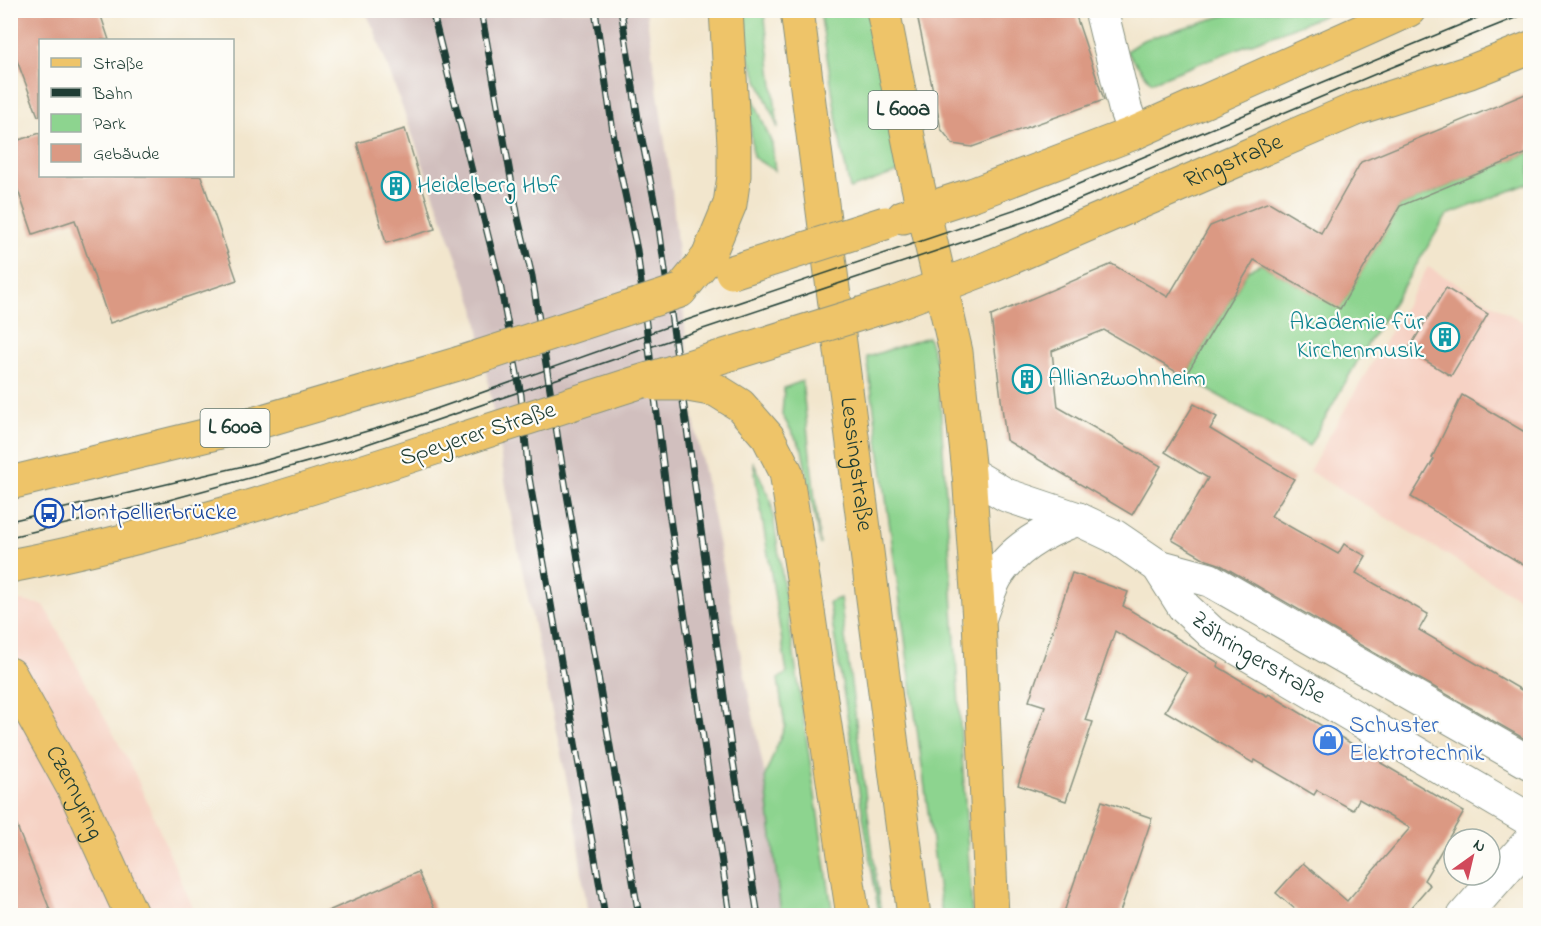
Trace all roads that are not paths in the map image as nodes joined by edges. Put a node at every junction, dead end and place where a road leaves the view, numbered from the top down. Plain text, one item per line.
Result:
1 (726, 10) edge
2 (797, 10) edge
3 (883, 10) edge
4 (1101, 10) edge
5 (1409, 10) edge
6 (1530, 48) edge
7 (1134, 133) junction
8 (923, 210) junction
9 (940, 286) junction
10 (680, 291) junction
11 (633, 384) junction
12 (969, 473) junction
13 (10, 483) edge
14 (1078, 519) junction
15 (10, 566) edge
16 (1158, 566) junction
17 (979, 620) junction
18 (10, 674) edge
19 (1530, 763) edge
20 (1530, 820) edge
21 (1530, 842) edge
22 (132, 915) edge
23 (854, 915) edge
24 (914, 915) edge
25 (993, 915) edge
26 (1464, 915) edge

1 - 10 main road
2 - 24 main road, Lessingstraße
3 - 8 main road, L 600a
4 - 7 street
5 - 7 main road
6 - 9 main road, Ringstraße
7 - 8 main road
8 - 9 main road
8 - 10 main road, L 600a, bridge
9 - 11 main road, Speyerer Straße, bridge
9 - 12 main road
10 - 13 main road, L 600a, bridge
11 - 15 main road, Speyerer Straße, bridge
11 - 23 main road, bridge
12 - 14 street, Zähringerstraße
12 - 17 main road
14 - 16 street, Zähringerstraße
14 - 17 street
16 - 19 street, Zähringerstraße
16 - 20 street, Zähringerstraße
17 - 25 main road
18 - 22 main road, Czernyring
21 - 26 street

